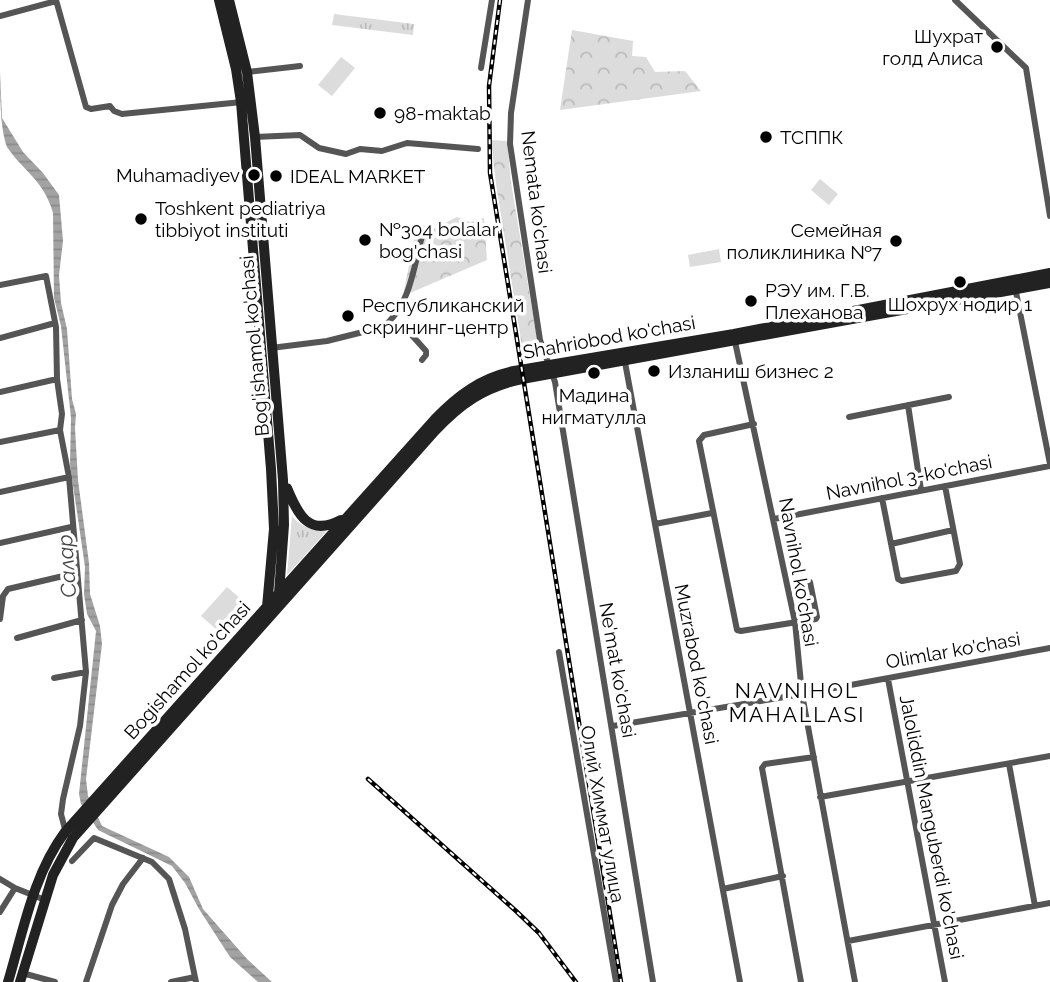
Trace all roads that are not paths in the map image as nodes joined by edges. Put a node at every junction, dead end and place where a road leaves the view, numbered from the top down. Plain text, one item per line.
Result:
1 (56, 0) edge
2 (219, 0) edge
3 (229, 0) edge
4 (492, 0) edge
5 (528, 0) edge
6 (955, 0) edge
7 (0, 16) edge
8 (300, 66) dead end
9 (481, 68) dead end
10 (247, 72) junction
11 (246, 101) junction
12 (255, 137) junction
13 (478, 149) dead end
14 (1050, 216) edge
15 (424, 229) dead end
16 (259, 253) junction
17 (1050, 273) edge
18 (1050, 283) edge
19 (0, 285) edge
20 (1015, 285) junction
21 (262, 288) junction
22 (55, 323) junction
23 (383, 327) junction
24 (734, 337) junction
25 (0, 338) edge
26 (271, 348) junction
27 (624, 357) junction
28 (422, 360) dead end
29 (551, 369) junction
30 (57, 379) junction
31 (0, 392) edge
32 (949, 397) dead end
33 (908, 405) junction
34 (849, 416) dead end
35 (273, 419) junction
36 (754, 424) junction
37 (60, 430) junction
38 (0, 442) edge
39 (1050, 465) edge
40 (68, 477) junction
41 (283, 480) junction
42 (945, 486) junction
43 (921, 491) junction
44 (0, 492) edge
45 (882, 498) junction
46 (350, 513) junction
47 (712, 513) junction
48 (774, 519) junction
49 (655, 524) junction
50 (71, 527) junction
51 (953, 530) junction
52 (0, 543) edge
53 (891, 544) junction
54 (76, 573) junction
55 (302, 573) junction
56 (810, 582) dead end
57 (279, 592) junction
58 (272, 607) junction
59 (0, 619) edge
60 (82, 620) junction
61 (795, 622) junction
62 (16, 638) dead end
63 (1050, 648) edge
64 (559, 652) dead end
65 (86, 672) junction
66 (54, 678) dead end
67 (888, 678) junction
68 (802, 694) junction
69 (691, 714) junction
70 (612, 726) junction
71 (1050, 756) edge
72 (814, 757) junction
73 (1009, 764) junction
74 (906, 781) junction
75 (820, 797) junction
76 (69, 835) junction
77 (143, 858) junction
78 (72, 861) dead end
79 (783, 876) junction
80 (0, 879) edge
81 (15, 888) junction
82 (723, 889) junction
83 (40, 897) junction
84 (1050, 903) edge
85 (1035, 905) junction
86 (0, 912) edge
87 (935, 923) junction
88 (848, 941) junction
89 (21, 977) edge
90 (195, 980) edge
91 (8, 982) edge
92 (55, 982) edge
93 (86, 982) edge
94 (171, 982) edge
95 (616, 982) edge
96 (653, 982) edge
97 (740, 982) edge
98 (801, 982) edge
99 (855, 982) edge
100 (945, 982) edge

1 - 7 street
1 - 11 street
2 - 11 main road, Bog'ishamol ko'chasi
3 - 10 main road, Bog'ishamol ko'chasi
4 - 9 street
5 - 29 street, Nemata ko'chasi
6 - 14 street
8 - 10 street
10 - 11 main road, Bog'ishamol ko'chasi
11 - 12 main road, Bog'ishamol ko'chasi
11 - 16 main road, Bog'ishamol ko'chasi
12 - 13 street
12 - 16 main road, Bog'ishamol ko'chasi
15 - 23 street
16 - 21 main road, Bog'ishamol ko'chasi
17 - 20 main road, Shahriobod ko'chasi
18 - 20 main road, Shahriobod ko'chasi
19 - 22 street
20 - 24 main road, Shahriobod ko'chasi
20 - 39 street
21 - 26 main road, Bog'ishamol ko'chasi
21 - 35 main road, Bog'ishamol ko'chasi
22 - 25 street
22 - 30 street
23 - 26 street
23 - 28 street
24 - 27 main road, Shahriobod ko'chasi
24 - 36 street, Navnihol ko'chasi
26 - 35 main road, Bog'ishamol ko'chasi
27 - 29 main road, Shahriobod ko'chasi
27 - 49 street, Muzrabod ko'chasi
29 - 46 main road, Shahriobod ko'chasi
29 - 55 main road, Shahriobod ko'chasi
29 - 70 street, Ne'mat ko'chasi
30 - 31 street
30 - 37 street
32 - 33 street
33 - 34 street
33 - 43 street
35 - 41 main road, Bog'ishamol ko'chasi
35 - 58 main road, Bog'ishamol ko'chasi
36 - 47 street
36 - 48 street, Navnihol ko'chasi
37 - 38 street
37 - 40 street
39 - 42 street, Navnihol 3-ko'chasi
40 - 44 street
40 - 50 street
41 - 46 main road
41 - 57 main road, Bog'ishamol ko'chasi
42 - 43 street, Navnihol 3-ko'chasi
42 - 51 street
43 - 45 street, Navnihol 3-ko'chasi
45 - 48 street, Navnihol 3-ko'chasi
45 - 53 street
46 - 55 main road, Shahriobod ko'chasi
47 - 49 street
47 - 61 street
48 - 61 street, Navnihol ko'chasi
49 - 69 street, Muzrabod ko'chasi
50 - 52 street
50 - 54 street
51 - 53 street
51 - 53 street
54 - 59 street
54 - 60 street
55 - 57 main road, Shahriobod ko'chasi
55 - 58 main road, Shahriobod ko'chasi
56 - 61 street
57 - 58 main road, Shahriobod ko'chasi
58 - 76 main road, Bogishamol ko'chasi
60 - 62 street
60 - 65 street
61 - 68 street, Navnihol ko'chasi
63 - 67 street, Olimlar ko'chasi
64 - 95 street, Олий Химмат улица
65 - 66 street
65 - 76 street
67 - 68 street, Olimlar ko'chasi
67 - 74 street, Jaloliddin Manguberdi ko'chasi
68 - 69 street, Olimlar ko'chasi
68 - 72 street, Navnihol ko'chasi
69 - 70 street, Olimlar ko'chasi
69 - 82 street, Muzrabod ko'chasi
70 - 96 street, Ne'mat ko'chasi
71 - 73 street
72 - 75 street, Navnihol ko'chasi
72 - 79 street
73 - 74 street
73 - 85 street
74 - 75 street
74 - 87 street, Jaloliddin Manguberdi ko'chasi
75 - 88 street, Navnihol ko'chasi
76 - 83 main road, Bogishamol ko'chasi
77 - 78 street
77 - 90 street
77 - 93 street
79 - 82 street
79 - 98 street
80 - 81 street
81 - 83 street
81 - 86 street
82 - 97 street, Muzrabod ko'chasi
83 - 89 main road, Bogishamol ko'chasi
83 - 91 main road, Bogishamol ko'chasi
84 - 85 street
85 - 87 street
87 - 88 street
87 - 100 street, Jaloliddin Manguberdi ko'chasi
88 - 99 street, Navnihol ko'chasi
89 - 92 street
90 - 94 street

